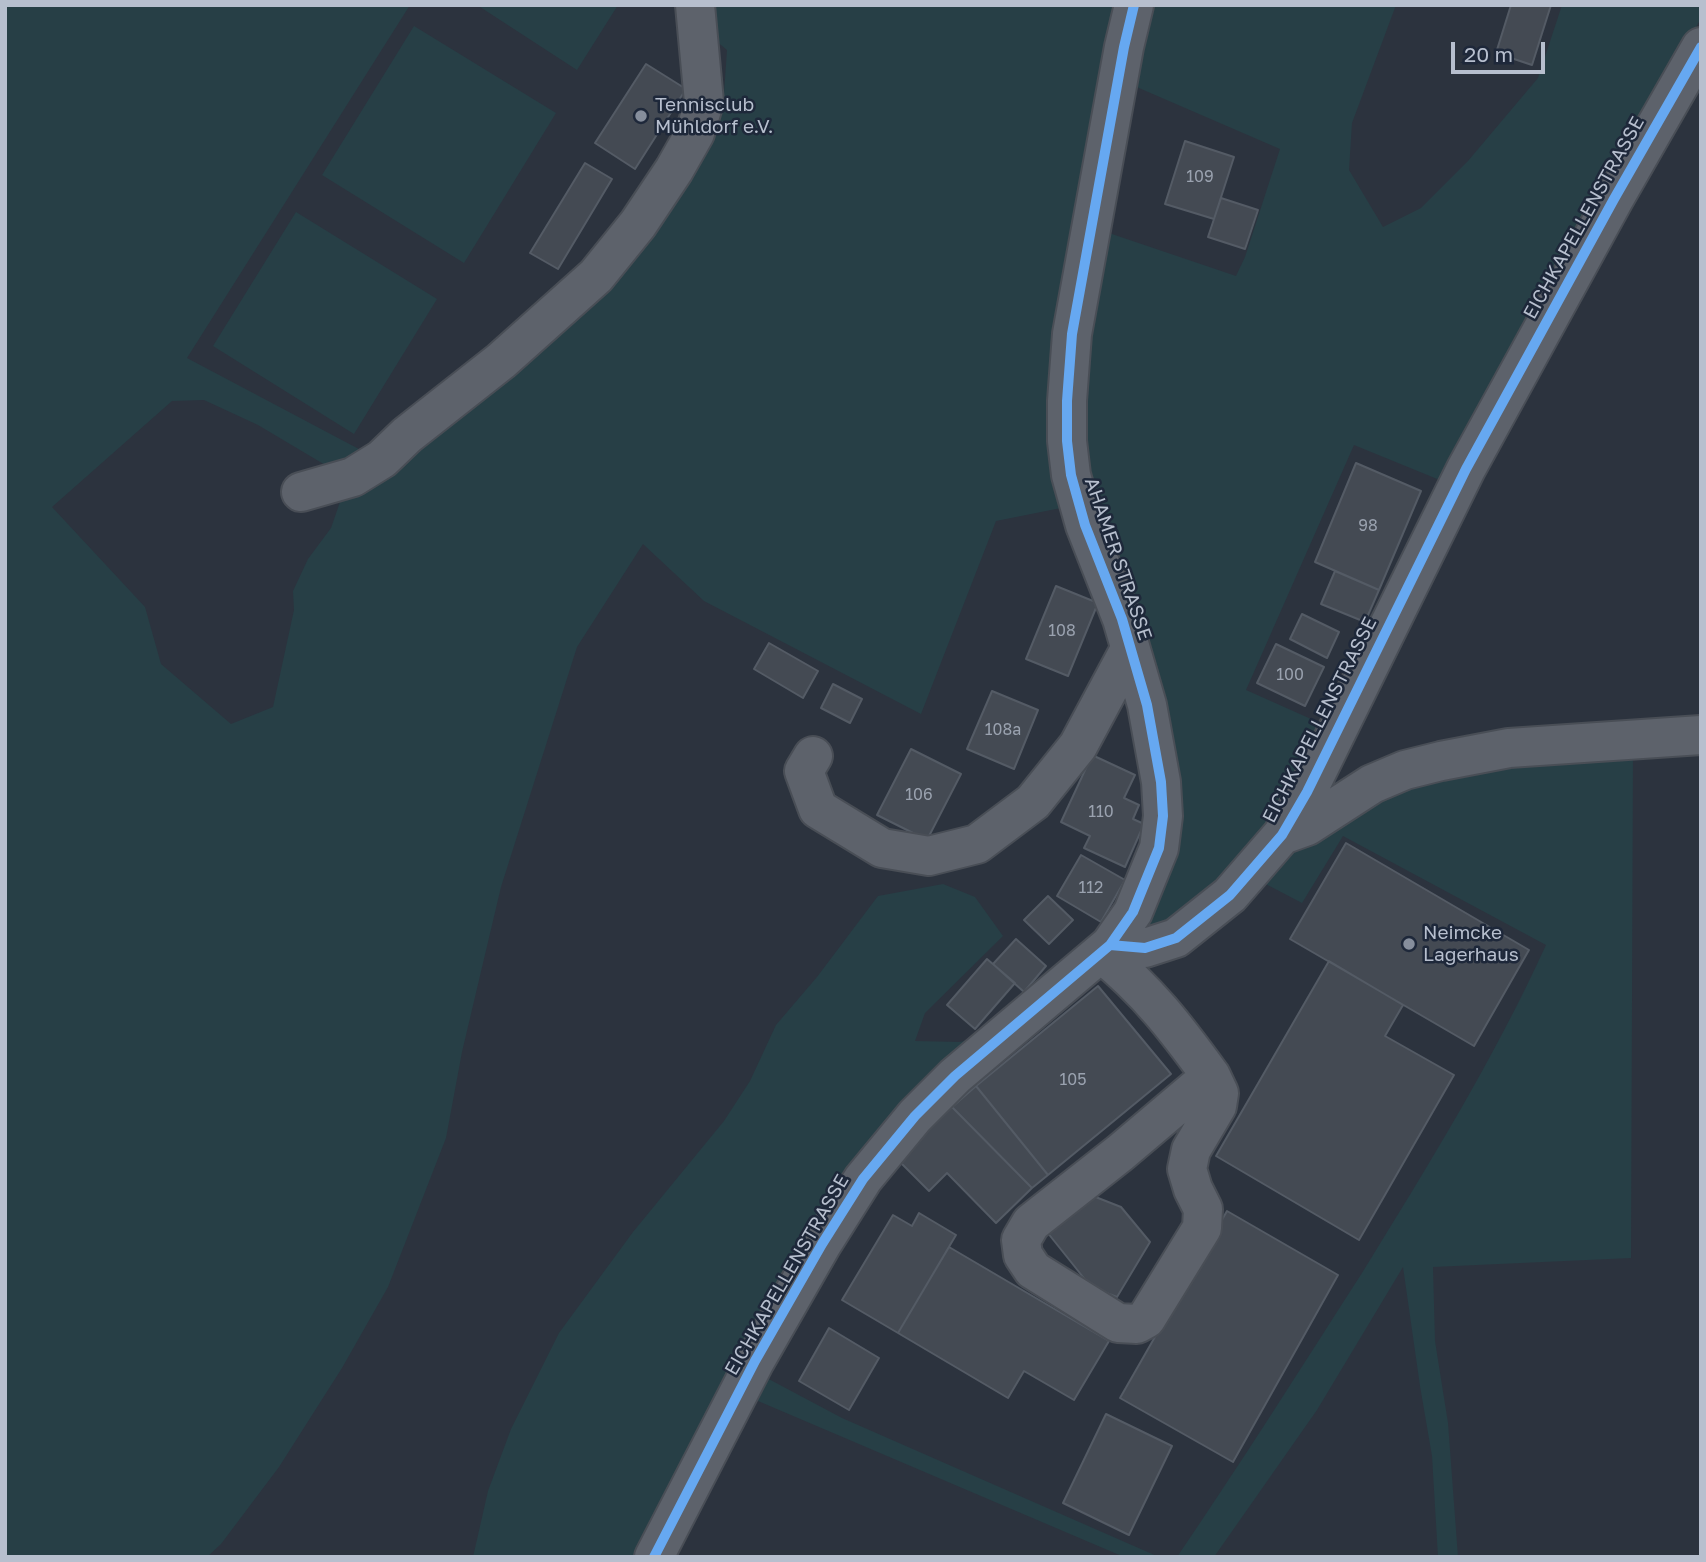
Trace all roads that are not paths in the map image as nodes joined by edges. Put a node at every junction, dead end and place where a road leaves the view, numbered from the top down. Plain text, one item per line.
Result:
1 (695, 5) edge
2 (1134, 5) edge
3 (1701, 47) edge
4 (301, 492) dead end
5 (1130, 649) junction
6 (1701, 735) edge
7 (813, 756) dead end
8 (1282, 835) junction
9 (1106, 949) junction
10 (1211, 1076) junction
11 (654, 1557) edge

1 - 4 street
2 - 5 street, AHAMER STRASSE
3 - 8 street, EICHKAPELLENSTRASSE
5 - 7 street
5 - 9 street, AHAMER STRASSE
6 - 8 street
8 - 9 street, EICHKAPELLENSTRASSE
9 - 10 street
9 - 11 street, EICHKAPELLENSTRASSE
10 - 10 street

